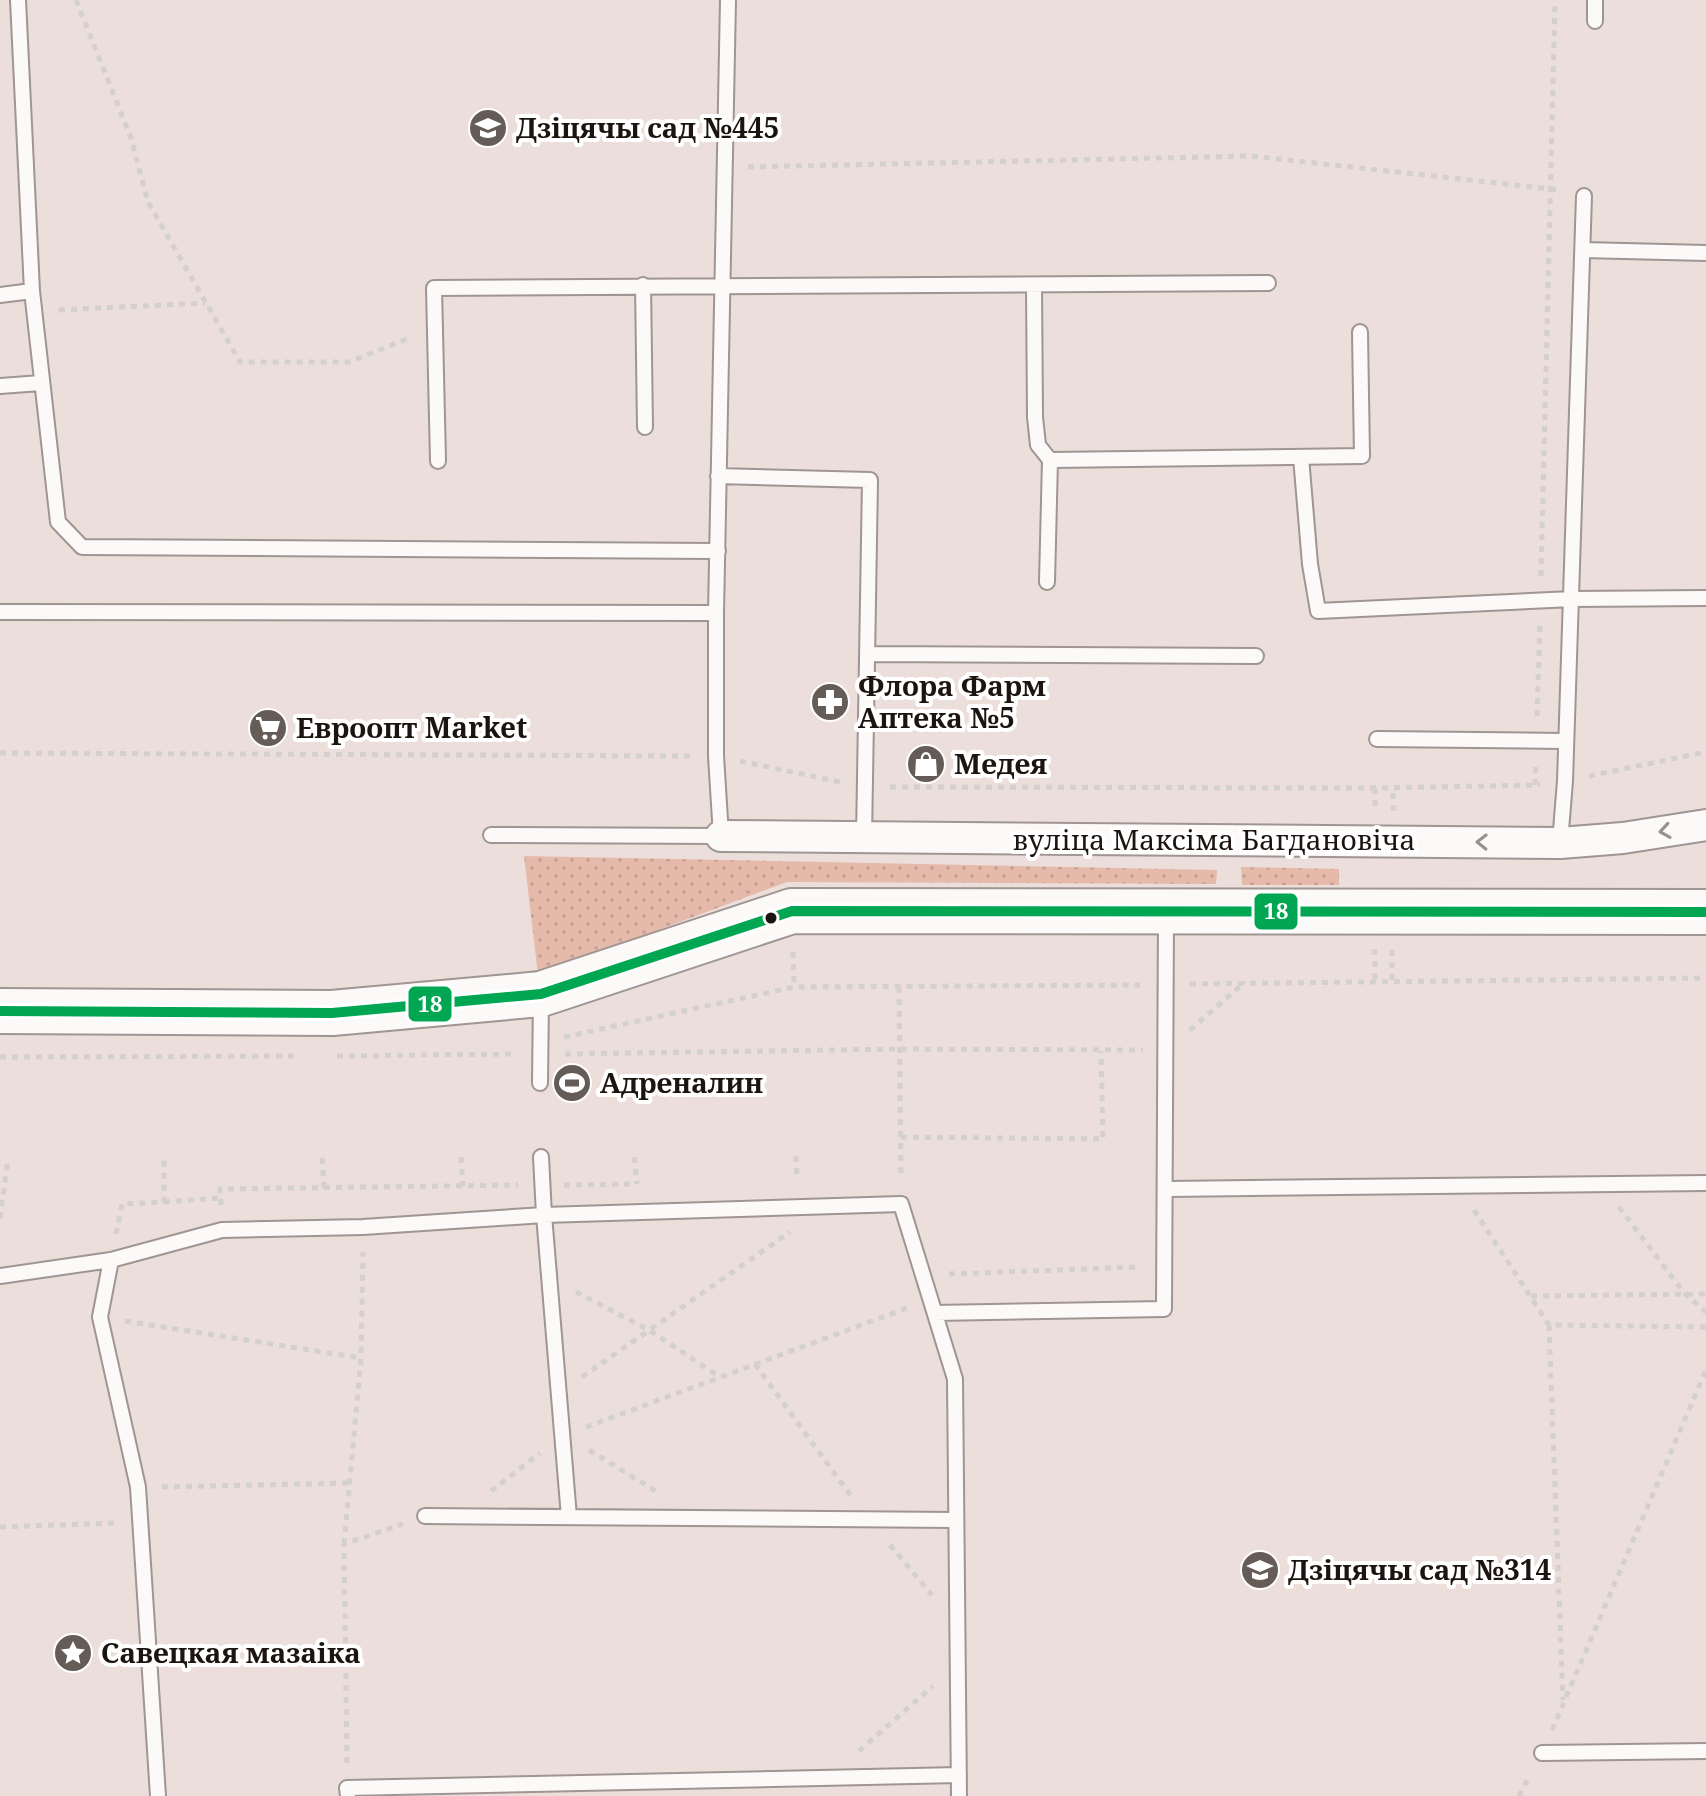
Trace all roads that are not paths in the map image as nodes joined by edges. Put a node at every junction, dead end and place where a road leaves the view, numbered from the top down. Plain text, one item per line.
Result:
1 (18, 0) edge
2 (728, 0) edge
3 (1595, 0) edge
4 (1595, 21) dead end
5 (1584, 196) road end
6 (1583, 250) junction
7 (1706, 253) edge
8 (1268, 283) dead end
9 (643, 285) junction
10 (721, 285) junction
11 (1034, 285) junction
12 (32, 291) junction
13 (0, 295) edge
14 (1360, 332) dead end
15 (41, 383) junction
16 (0, 386) edge
17 (645, 427) dead end
18 (1301, 457) junction
19 (1050, 460) junction
20 (438, 461) dead end
21 (718, 476) junction
22 (718, 551) junction
23 (1047, 582) dead end
24 (1706, 598) edge
25 (1572, 599) junction
26 (0, 612) edge
27 (716, 613) junction
28 (868, 654) junction
29 (1256, 656) dead end
30 (1377, 739) dead end
31 (1565, 741) junction
32 (1706, 825) edge
33 (491, 835) dead end
34 (721, 836) junction
35 (864, 838) junction
36 (1560, 843) junction
37 (1166, 911) junction
38 (1706, 912) edge
39 (541, 994) junction
40 (0, 1011) edge
41 (540, 1083) dead end
42 (541, 1157) dead end
43 (1706, 1183) edge
44 (1167, 1189) junction
45 (544, 1215) junction
46 (111, 1260) junction
47 (0, 1276) edge
48 (933, 1306) junction
49 (425, 1516) road end
50 (569, 1517) junction
51 (956, 1520) junction
52 (1706, 1751) edge
53 (1542, 1753) road end
54 (959, 1775) junction
55 (348, 1792) edge
56 (158, 1796) edge
57 (959, 1796) edge

1 - 12 lane
2 - 10 lane
3 - 4 lane
5 - 6 lane
6 - 7 lane
6 - 25 lane
8 - 11 lane
9 - 10 lane
9 - 17 lane
9 - 20 lane
10 - 11 lane
10 - 21 lane
11 - 19 lane
12 - 13 lane
12 - 15 lane
14 - 18 lane
15 - 16 lane
15 - 22 lane
18 - 19 lane
18 - 25 lane
19 - 23 lane
21 - 22 lane
21 - 28 lane
22 - 27 lane
24 - 25 lane
25 - 31 lane
26 - 27 lane
27 - 34 lane
28 - 29 lane
28 - 35 lane
30 - 31 lane
31 - 36 lane
32 -> 36 street, вуліца Максіма Багдановіча
33 - 34 lane
34 - 35 street, вуліца Максіма Багдановіча
36 -> 35 street, вуліца Максіма Багдановіча
37 - 38 main road
37 - 39 main road
37 - 44 lane
39 - 40 main road
39 - 41 lane
42 - 45 lane
43 - 44 lane
44 - 48 lane
45 - 46 lane
45 - 48 lane
45 - 50 lane
46 - 47 lane
46 - 56 lane
48 - 51 lane
49 - 50 lane
50 - 51 lane
51 - 54 lane
52 - 53 lane
54 - 55 lane
54 - 57 lane

